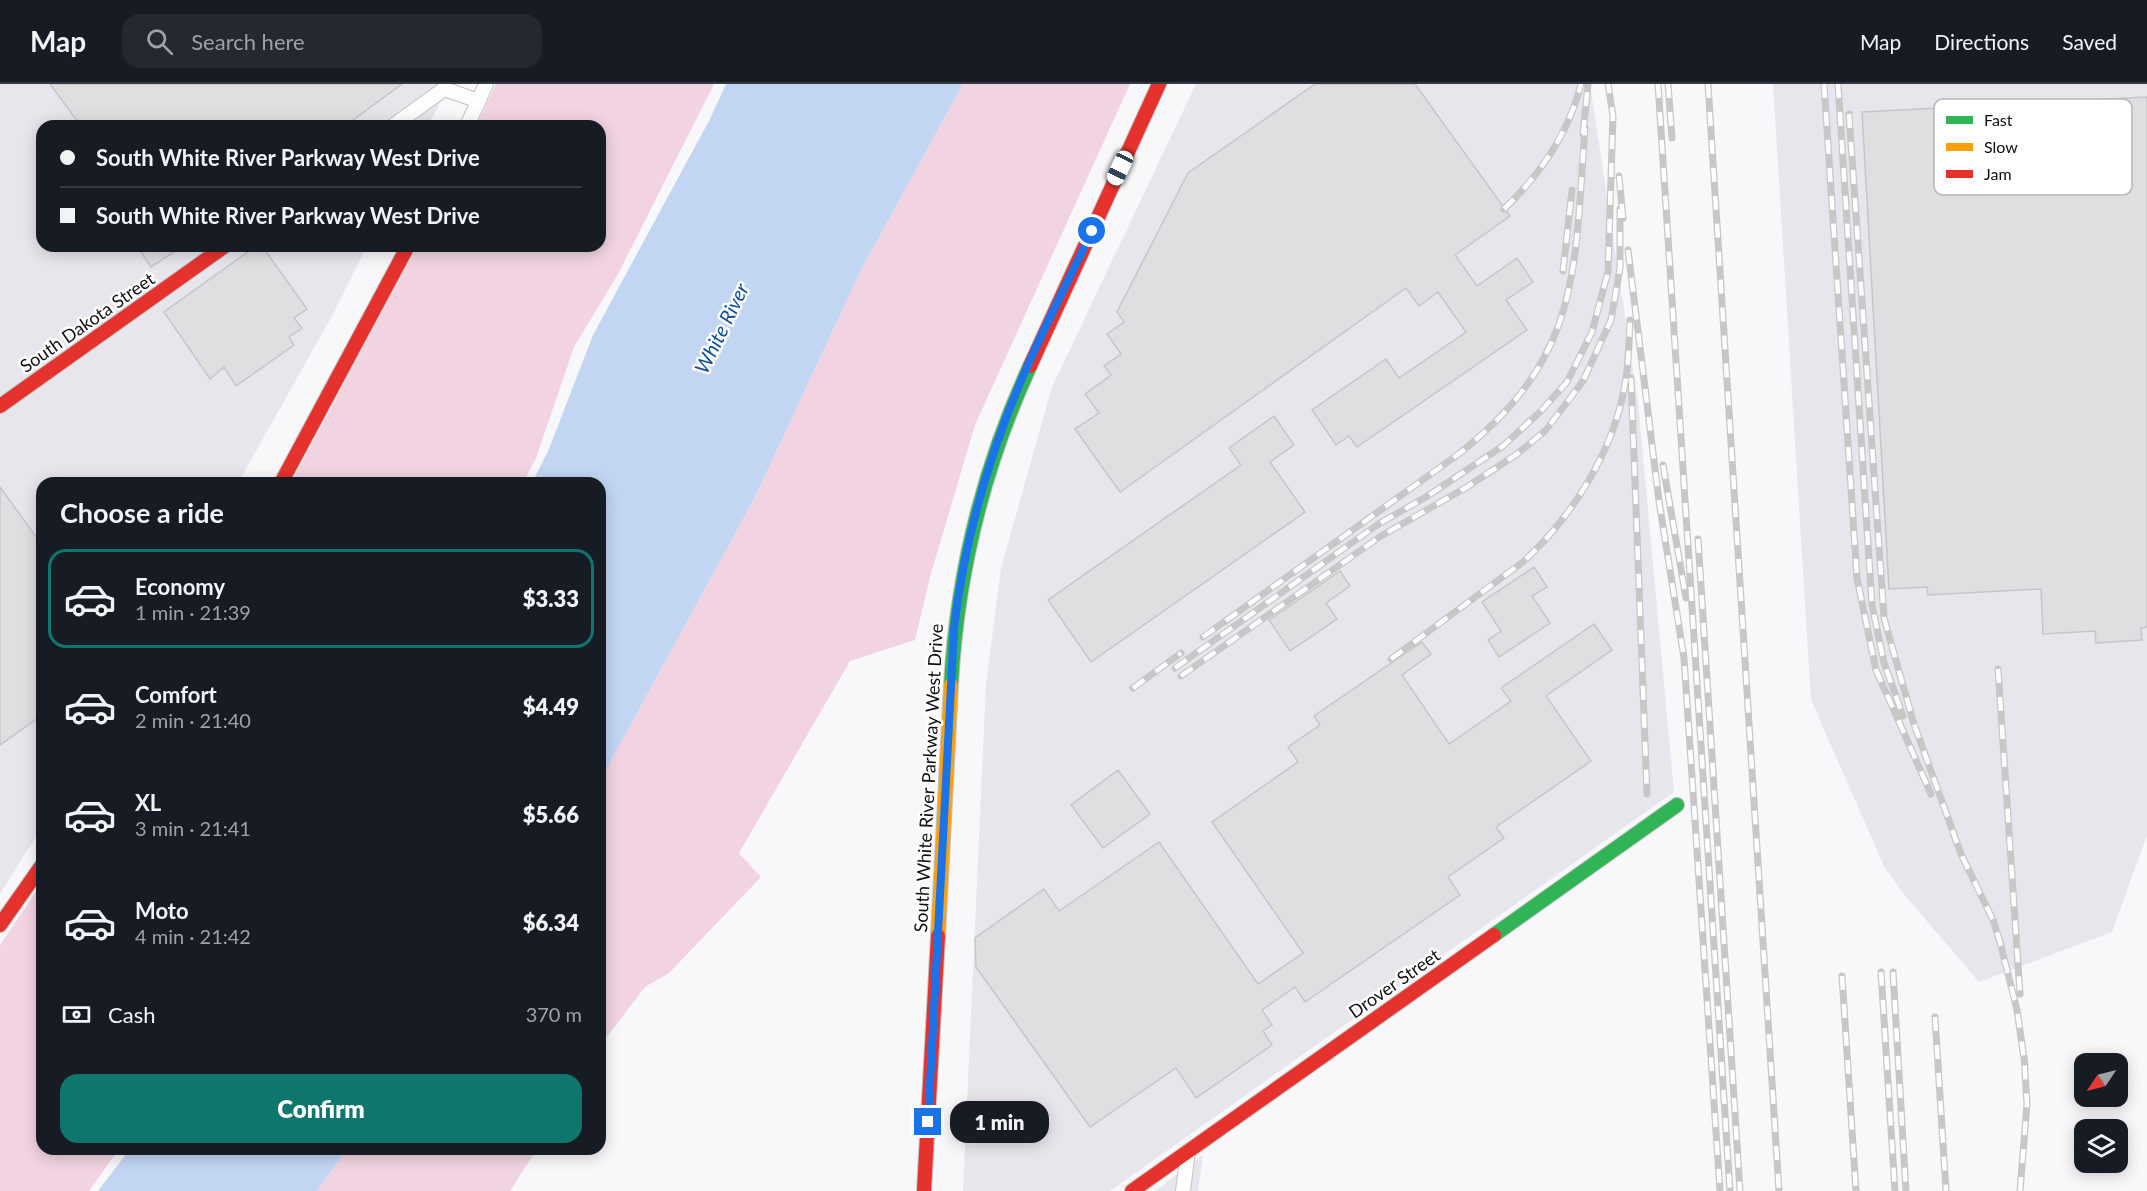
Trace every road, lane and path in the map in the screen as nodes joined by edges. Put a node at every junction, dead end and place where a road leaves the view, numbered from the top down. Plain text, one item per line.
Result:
1 (486, 84) edge
2 (1159, 84) edge
3 (478, 101) junction
4 (401, 120) edge
5 (470, 120) edge
6 (217, 252) edge
7 (405, 252) edge
8 (0, 406) edge
9 (284, 477) edge
10 (1677, 805) dead end
11 (36, 874) edge
12 (0, 925) edge
13 (1188, 1151) junction
14 (924, 1191) edge
15 (1132, 1191) edge
16 (1183, 1191) edge

1 - 3 street
2 - 14 street, South White River Parkway West Drive
3 - 4 street
3 - 5 street
6 - 8 street, South Dakota Street
7 - 9 street
10 - 13 street, Drover Street
11 - 12 street
13 - 15 street, Drover Street
13 - 16 street

